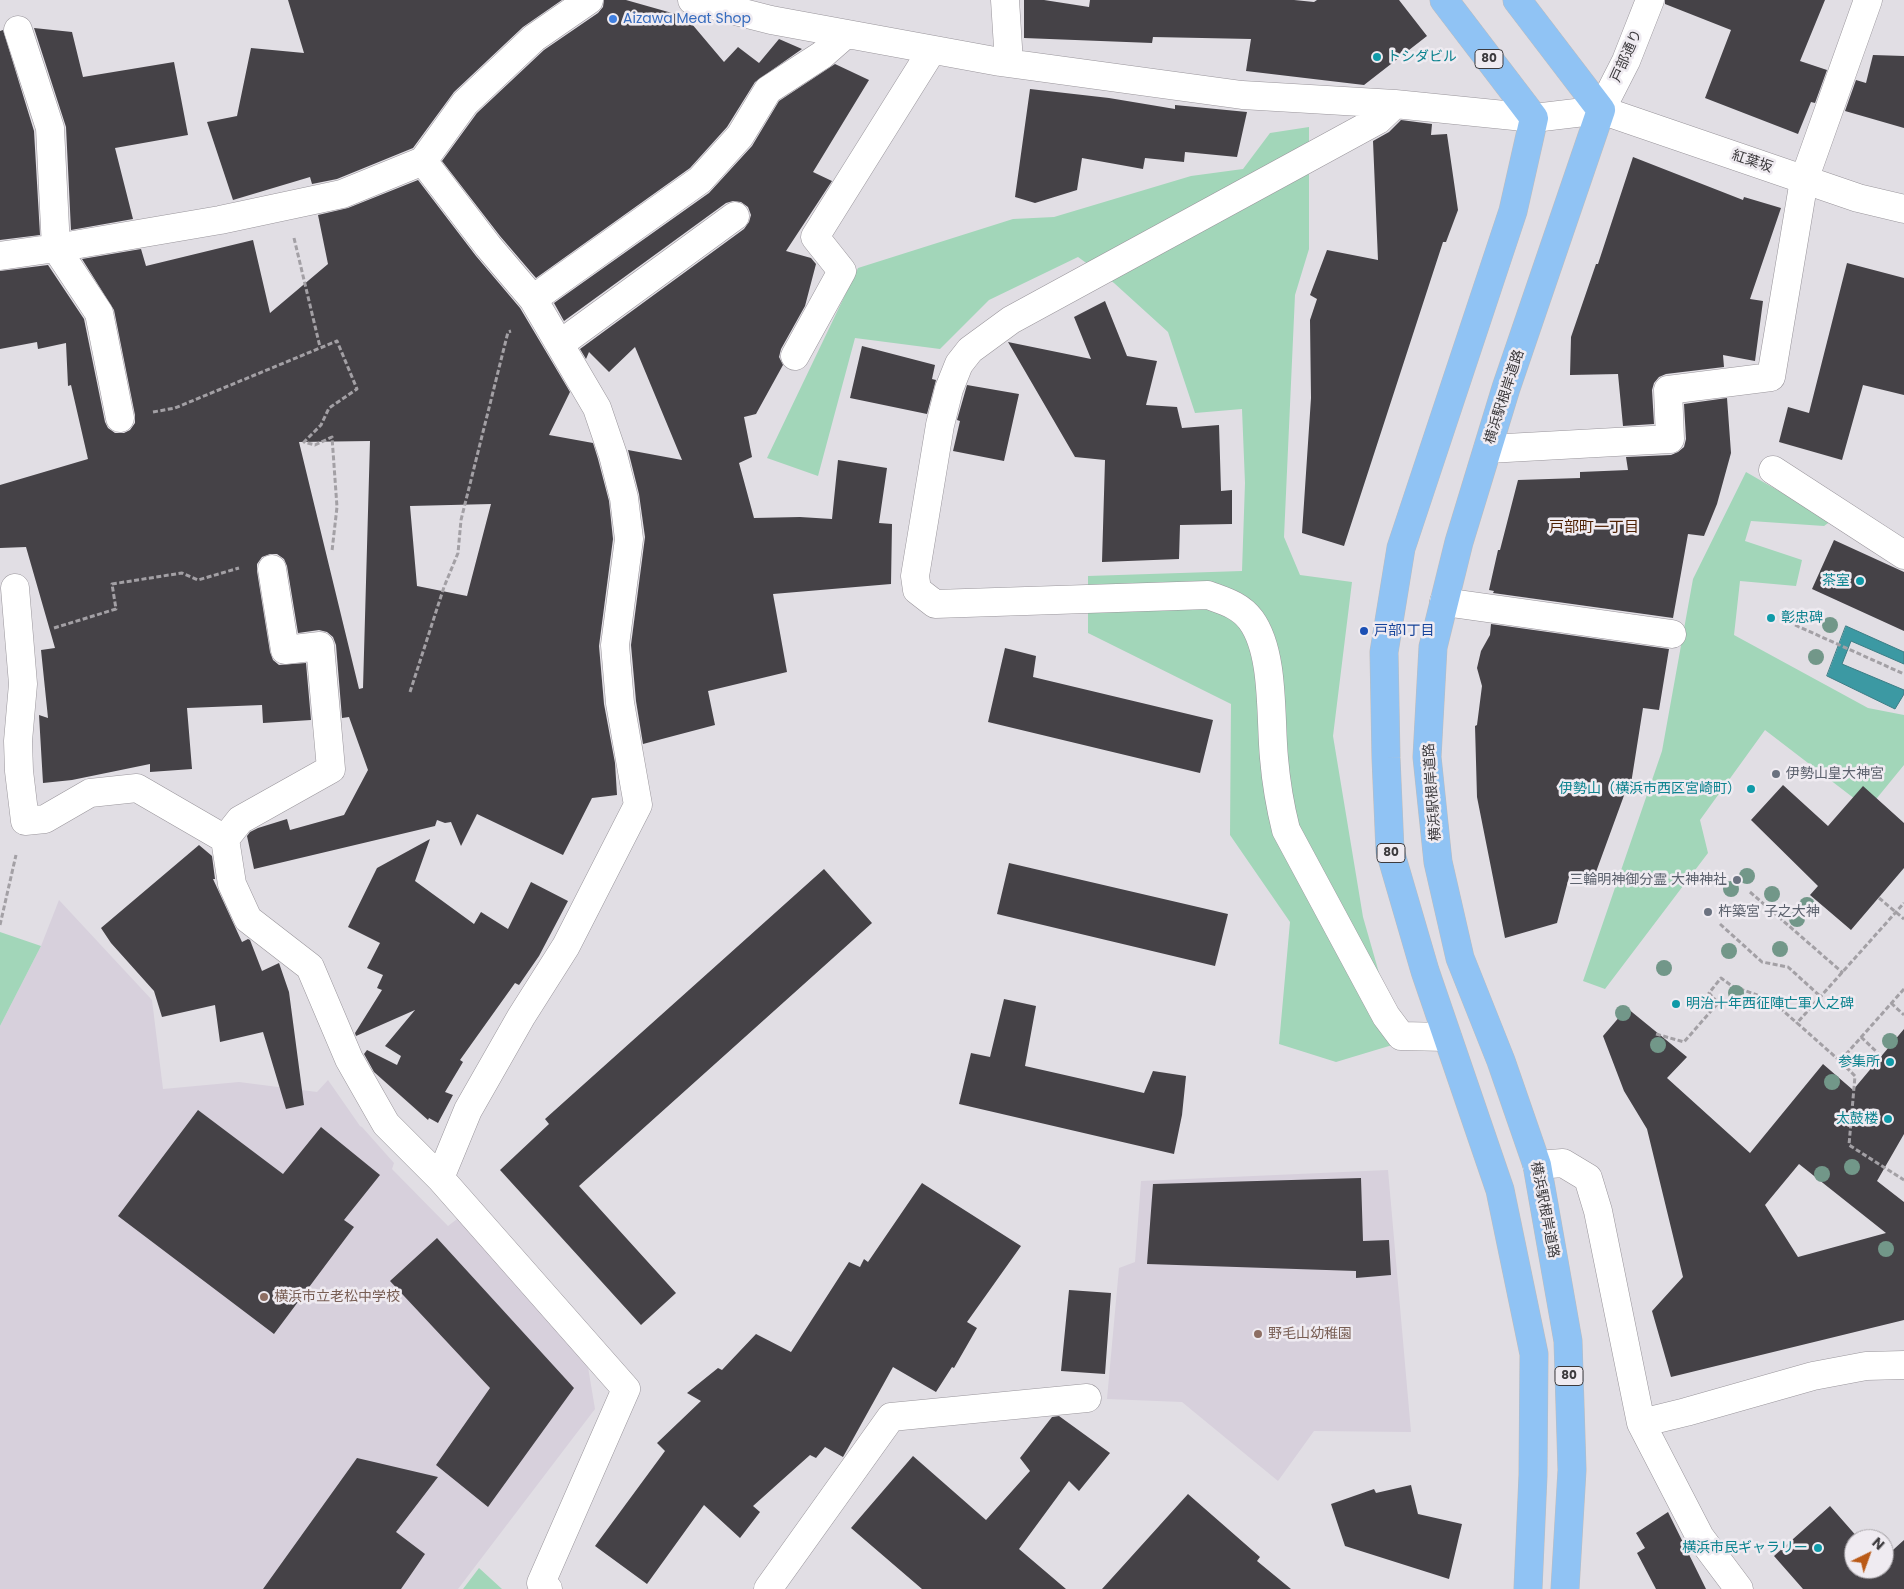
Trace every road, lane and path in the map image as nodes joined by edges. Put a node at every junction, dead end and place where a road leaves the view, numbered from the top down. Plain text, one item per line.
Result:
1 (589, 0) edge
2 (1005, 0) edge
3 (1444, 0) edge
4 (1517, 0) edge
5 (1650, 0) edge
6 (1868, 0) edge
7 (708, 2) edge
8 (18, 30) dead end
9 (846, 34) junction
10 (932, 50) junction
11 (1009, 63) junction
12 (1395, 104) junction
13 (1601, 110) junction
14 (1534, 118) junction
15 (423, 162) junction
16 (1804, 180) junction
17 (1904, 209) edge
18 (735, 216) dead end
19 (292, 229) dead end
20 (56, 248) junction
21 (0, 256) edge
22 (536, 305) junction
23 (560, 344) junction
24 (320, 347) junction
25 (795, 356) dead end
26 (120, 418) joint
27 (1488, 449) junction
28 (1773, 470) dead end
29 (332, 551) dead end
30 (1904, 555) edge
31 (272, 569) joint
32 (15, 588) dead end
33 (1444, 602) junction
34 (1795, 624) dead end
35 (1672, 634) dead end
36 (20, 638) junction
37 (1904, 674) edge
38 (410, 692) dead end
39 (24, 821) junction
40 (225, 839) junction
41 (1750, 892) dead end
42 (1879, 898) dead end
43 (1904, 903) edge
44 (1896, 912) junction
45 (1904, 919) edge
46 (1720, 924) dead end
47 (0, 925) edge
48 (1842, 973) junction
49 (1904, 989) edge
50 (1820, 996) junction
51 (1891, 1003) junction
52 (1904, 1015) edge
53 (1797, 1023) junction
54 (1656, 1034) dead end
55 (1861, 1036) junction
56 (1447, 1037) junction
57 (1881, 1056) dead end
58 (1840, 1060) junction
59 (1537, 1165) junction
60 (440, 1178) junction
61 (1904, 1180) edge
62 (1904, 1365) edge
63 (1088, 1398) dead end
64 (1641, 1423) junction
65 (544, 1588) edge
66 (768, 1589) edge
67 (1528, 1589) edge
68 (1565, 1589) edge
69 (1739, 1589) edge

1 - 15 street
2 - 11 street
3 - 14 main road, 80
4 - 13 main road
5 - 13 street, 戸部通り
6 - 16 street
7 - 9 street
8 - 20 street
9 - 10 street
9 - 22 street
10 - 11 street
10 - 25 street
11 - 12 street
12 - 14 street
12 - 56 street
13 - 14 street
13 - 16 street, 紅葉坂
13 - 27 main road, 横浜駅根岸道路 / 80
14 - 56 main road, 80
15 - 20 street
15 - 22 street
16 - 17 street, 紅葉坂
16 - 27 street
18 - 23 street
19 - 24 path
20 - 21 street
20 - 26 street
22 - 23 street
22 - 38 path
23 - 60 street
24 - 26 path
24 - 29 path
27 - 33 main road, 横浜駅根岸道路 / 80
28 - 30 street
31 - 36 path
31 - 40 street
32 - 36 street
33 - 35 street
33 - 59 main road, 横浜駅根岸道路 / 80
34 - 37 path
36 - 39 street
39 - 40 street
39 - 47 path
40 - 60 street
41 - 48 path
42 - 44 path
43 - 44 path
44 - 45 path
44 - 48 path
46 - 50 path
48 - 50 path
49 - 51 path
50 - 53 path
51 - 52 path
51 - 55 path
53 - 54 path
53 - 58 path
55 - 57 path
55 - 58 path
56 - 67 main road, 80
58 - 61 path
59 - 64 street
59 - 68 main road, 横浜駅根岸道路 / 80
60 - 65 street
62 - 64 street
63 - 66 street
64 - 69 street

